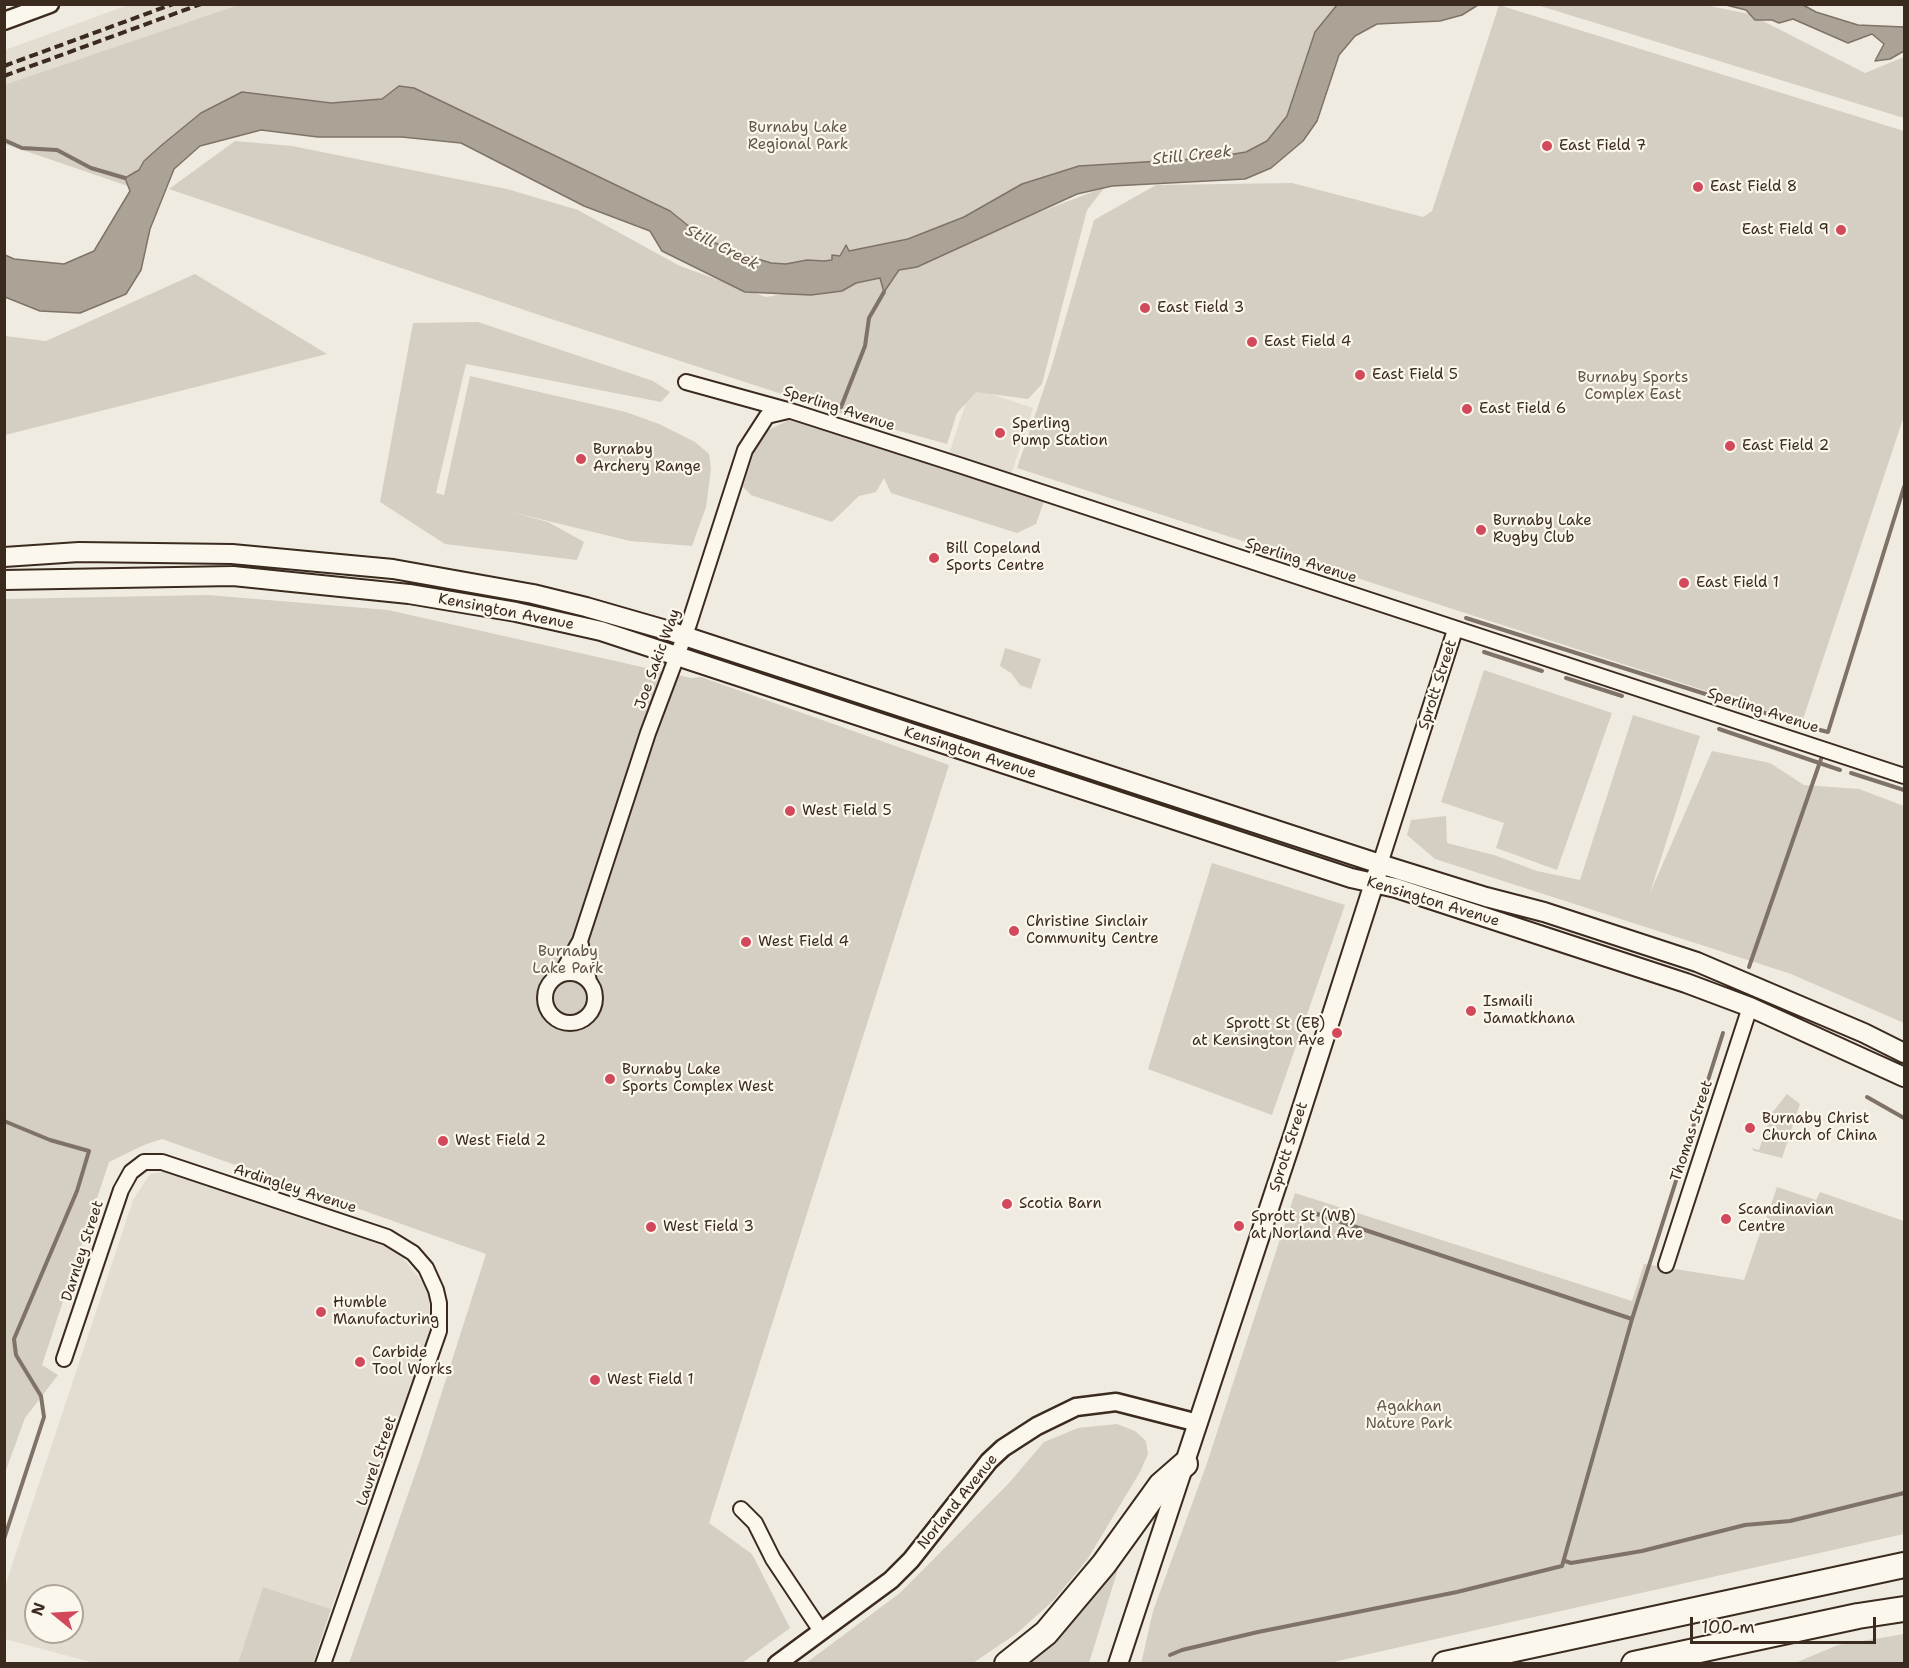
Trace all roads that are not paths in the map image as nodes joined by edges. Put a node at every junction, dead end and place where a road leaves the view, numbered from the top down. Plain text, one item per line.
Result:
1 (50, 4) edge
2 (4, 21) edge
3 (686, 382) dead end
4 (791, 411) junction
5 (4, 556) edge
6 (4, 580) edge
7 (1455, 630) junction
8 (685, 637) junction
9 (678, 656) junction
10 (1905, 776) edge
11 (1380, 864) junction
12 (1374, 883) junction
13 (580, 941) junction
14 (561, 974) junction
15 (589, 981) junction
16 (1759, 989) junction
17 (1750, 1007) junction
18 (1905, 1053) edge
19 (1905, 1077) edge
20 (144, 1162) joint
21 (1666, 1265) dead end
22 (426, 1268) joint
23 (64, 1359) dead end
24 (1198, 1423) junction
25 (1185, 1464) junction
26 (741, 1509) dead end
27 (1905, 1565) edge
28 (1905, 1610) edge
29 (821, 1631) junction
30 (323, 1664) edge
31 (777, 1664) edge
32 (1006, 1664) edge
33 (1118, 1664) edge
34 (1444, 1664) edge
35 (1634, 1664) edge

1 - 2 street
3 - 4 street, Sperling Avenue
4 - 7 street, Sperling Avenue
4 - 8 street, Joe Sakic Way
5 - 8 main road, Kensington Avenue
6 - 9 main road, Kensington Avenue
7 - 10 street, Sperling Avenue
7 - 11 street, Sprott Street
8 - 9 street, Joe Sakic Way
8 - 11 main road, Kensington Avenue
9 - 12 main road, Kensington Avenue
9 - 13 street, Joe Sakic Way
11 - 12 main road, Sprott Street
11 - 16 main road, Kensington Avenue
12 - 17 main road, Kensington Avenue
12 - 24 main road, Sprott Street
13 - 14 street, Joe Sakic Way
13 - 15 street, Joe Sakic Way
14 - 15 street
14 - 15 street, Joe Sakic Way
16 - 17 main road
16 - 18 main road, Kensington Avenue
17 - 19 main road, Kensington Avenue
17 - 21 street, Thomas Street
20 - 22 street, Ardingley Avenue
20 - 23 street, Darnley Street
22 - 30 street, Laurel Street
24 - 25 main road, Sprott Street
24 - 29 street, Norland Avenue
25 - 32 highway
25 - 33 main road, Sprott Street
26 - 29 street
27 - 34 highway
28 - 35 highway
29 - 31 street, Norland Avenue

